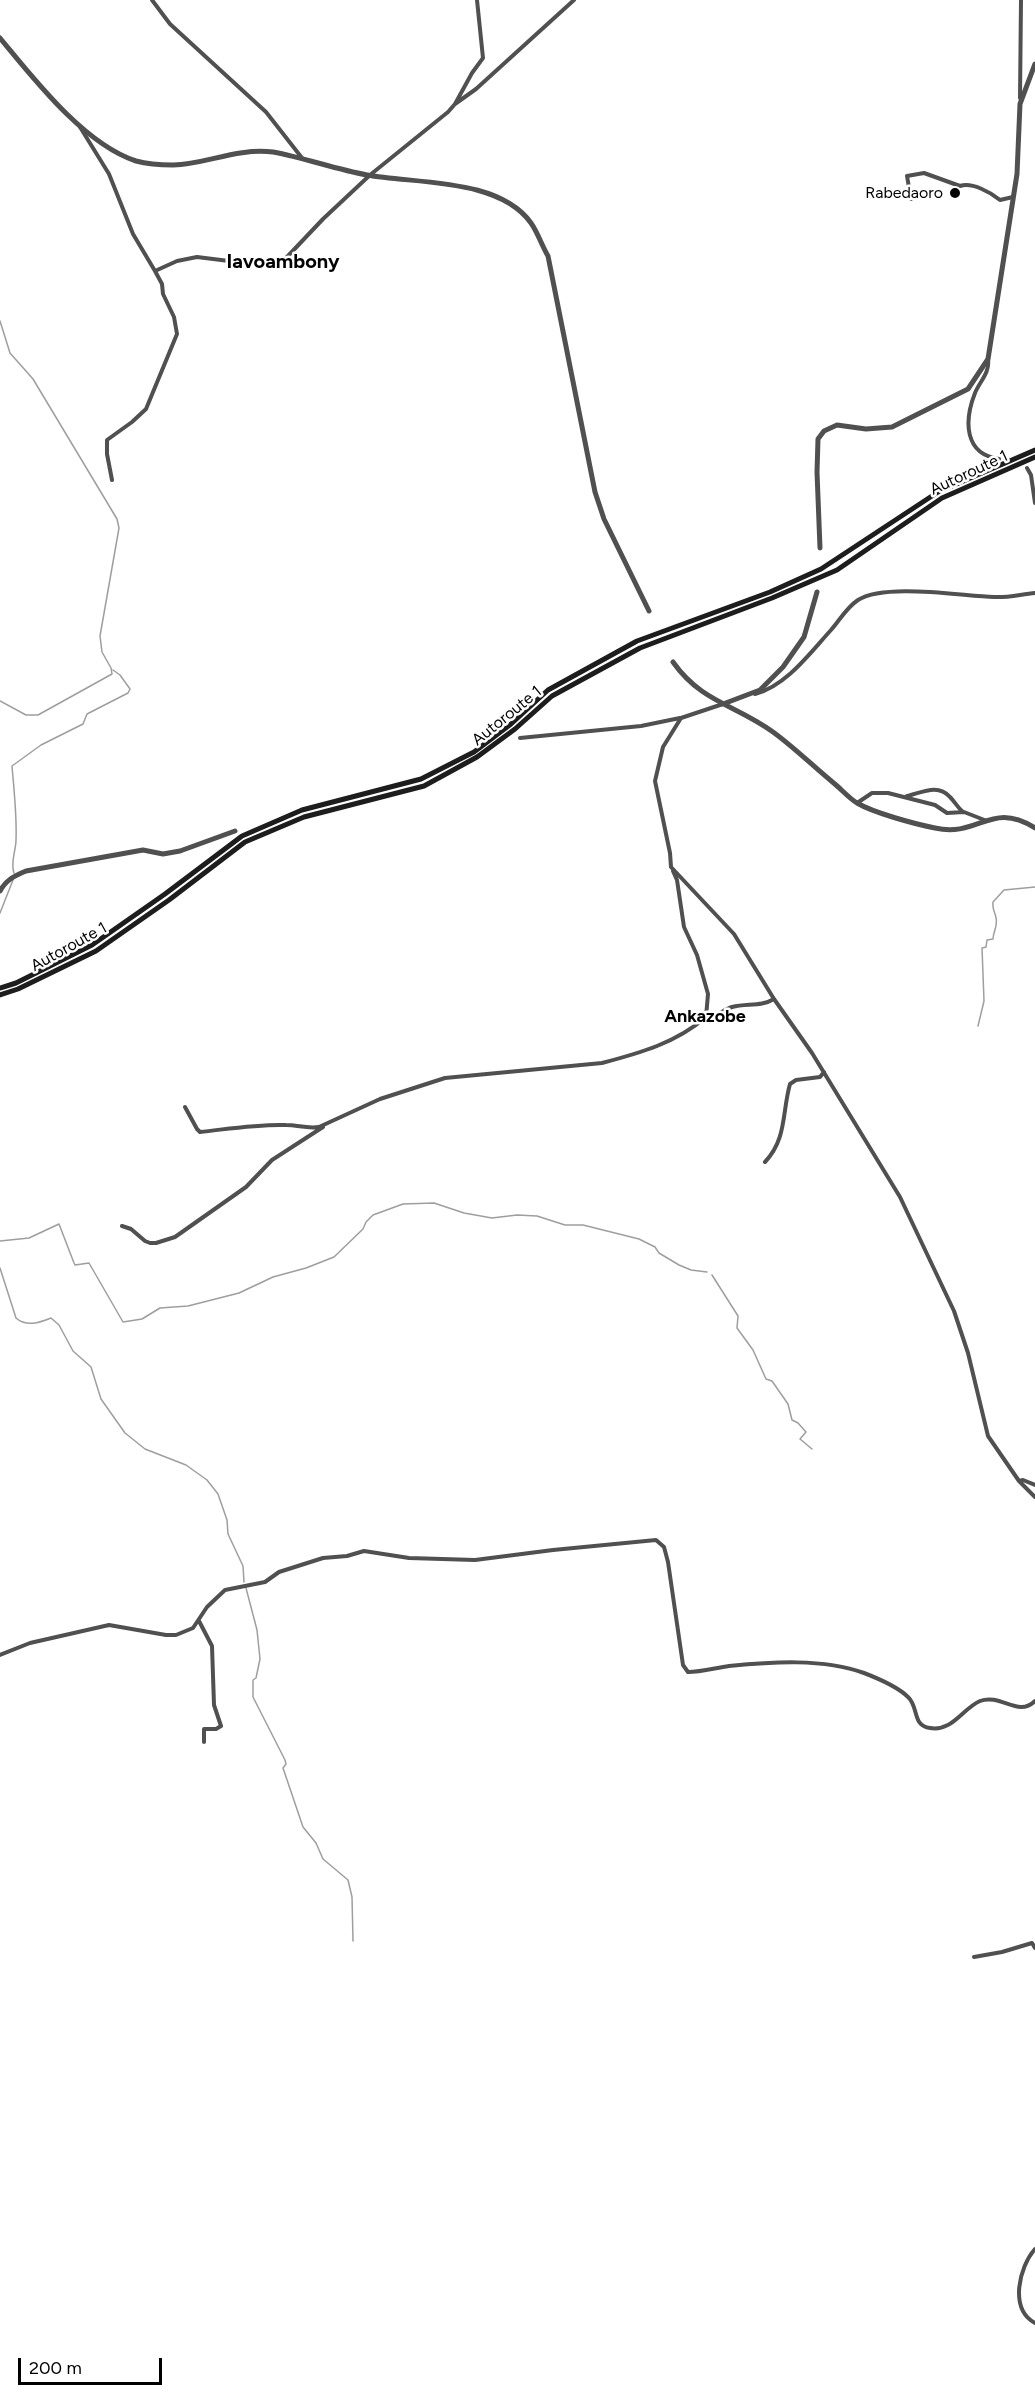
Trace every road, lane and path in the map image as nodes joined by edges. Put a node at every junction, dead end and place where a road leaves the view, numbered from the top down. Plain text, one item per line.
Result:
1 (152, 0) edge
2 (477, 0) edge
3 (574, 0) edge
4 (1021, 0) edge
5 (0, 38) edge
6 (1035, 64) edge
7 (455, 104) junction
8 (1020, 104) junction
9 (76, 121) junction
10 (302, 158) junction
11 (370, 175) junction
12 (1014, 197) junction
13 (911, 199) dead end
14 (155, 271) junction
15 (988, 359) junction
16 (1035, 450) edge
17 (1035, 457) edge
18 (999, 459) dead end
19 (1027, 468) dead end
20 (112, 480) dead end
21 (1035, 503) edge
22 (820, 548) dead end
23 (817, 592) dead end
24 (1035, 592) edge
25 (649, 611) dead end
26 (673, 662) dead end
27 (746, 697) junction
28 (723, 704) junction
29 (681, 718) junction
30 (520, 738) dead end
31 (903, 796) junction
32 (857, 803) junction
33 (964, 813) junction
34 (987, 821) junction
35 (1035, 828) edge
36 (235, 831) dead end
37 (671, 867) junction
38 (0, 891) edge
39 (0, 988) edge
40 (0, 995) edge
41 (774, 999) junction
42 (706, 1017) junction
43 (824, 1072) junction
44 (185, 1107) dead end
45 (324, 1124) junction
46 (765, 1162) dead end
47 (122, 1226) dead end
48 (1019, 1481) junction
49 (1035, 1485) edge
50 (1035, 1497) edge
51 (199, 1620) junction
52 (0, 1655) edge
53 (1035, 1701) edge
54 (204, 1742) dead end
55 (1035, 1948) edge
56 (974, 1957) dead end
57 (1035, 2249) edge
58 (1035, 2323) edge

1 - 10 street
2 - 7 street
3 - 7 street
4 - 8 street
5 - 9 street
6 - 8 street
7 - 11 street
8 - 12 street
9 - 10 street
9 - 14 street
10 - 11 street
11 - 14 street
11 - 25 street
12 - 13 street
12 - 15 street
14 - 20 street
15 - 18 street
15 - 22 street
16 - 39 main road, Autoroute 1
17 - 40 main road, Autoroute 1
19 - 21 street
23 - 27 street
24 - 27 street
26 - 28 street
27 - 28 street
28 - 29 street
28 - 32 street
29 - 30 street
29 - 37 street
31 - 32 street
31 - 33 street
31 - 33 street
32 - 34 street
33 - 34 street
34 - 35 street
36 - 38 street
37 - 41 street
37 - 42 street
41 - 42 street
41 - 43 street
42 - 45 street
43 - 46 street
43 - 48 street
44 - 45 street
45 - 47 street
48 - 49 street
48 - 50 street
51 - 52 street
51 - 53 street
51 - 54 street
55 - 56 street
57 - 58 street

